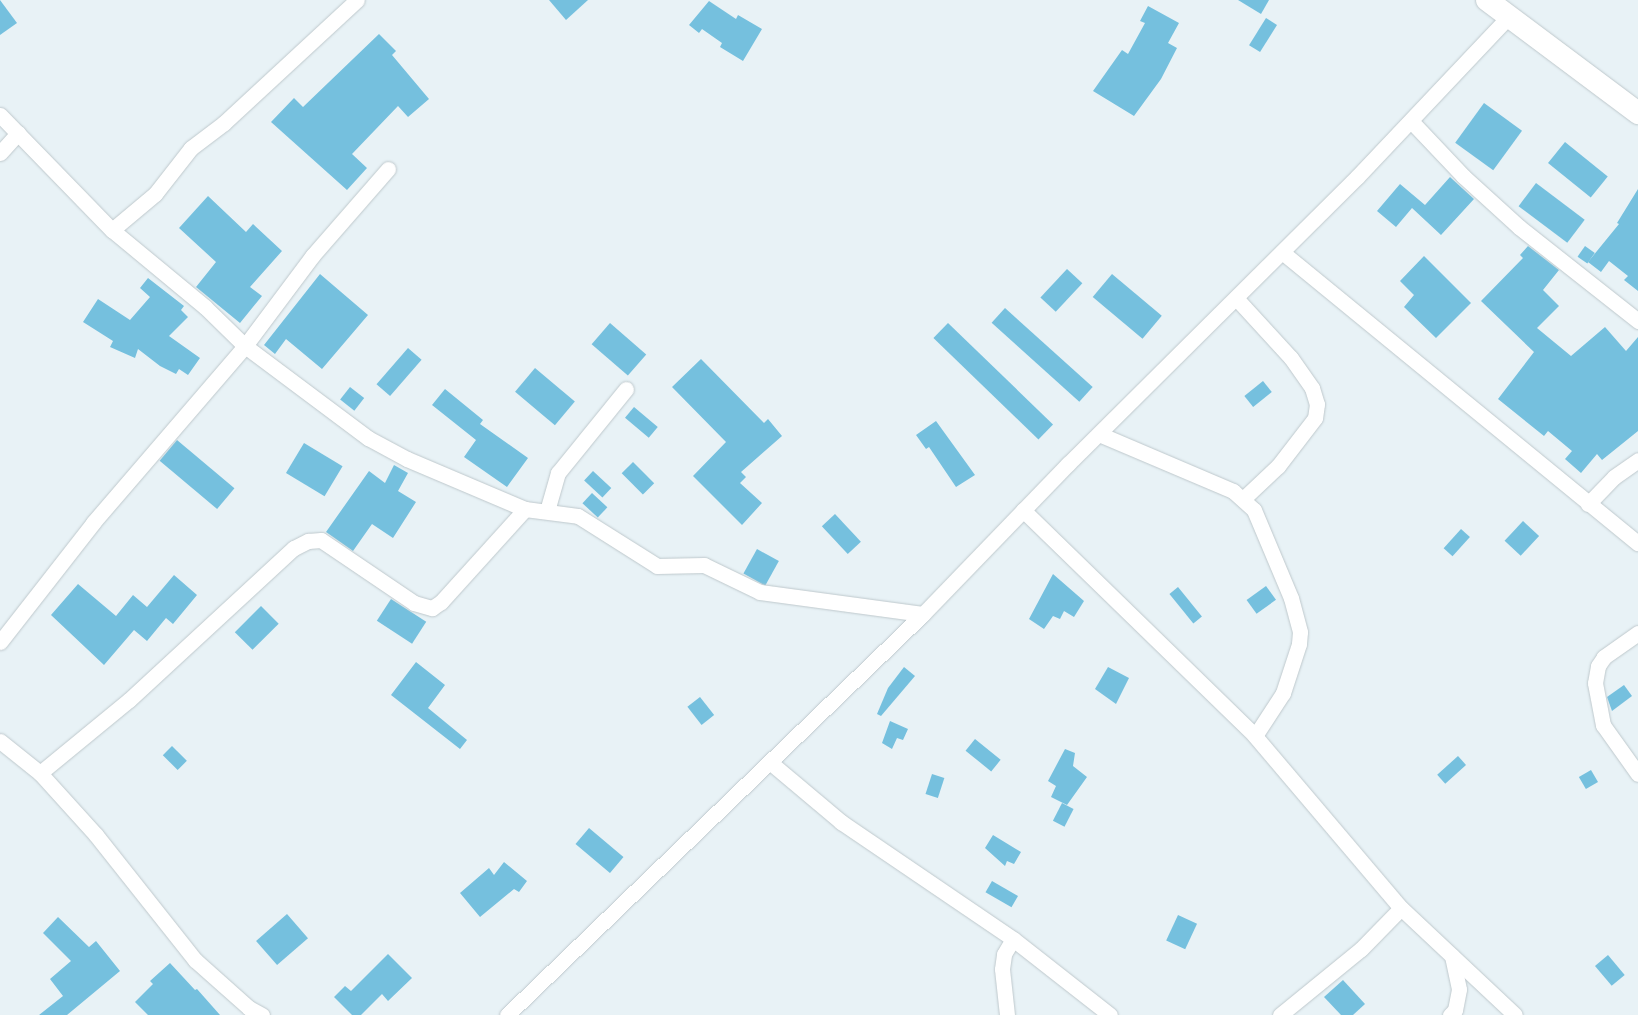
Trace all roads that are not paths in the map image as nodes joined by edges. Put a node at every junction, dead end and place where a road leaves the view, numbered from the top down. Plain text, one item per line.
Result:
1 (357, 0) edge
2 (1487, 0) edge
3 (1510, 16) junction
4 (1637, 110) edge
5 (0, 115) edge
6 (1412, 121) junction
7 (18, 133) junction
8 (0, 153) edge
9 (388, 169) dead end
10 (112, 230) junction
11 (1282, 252) junction
12 (1236, 298) junction
13 (1638, 321) edge
14 (245, 346) junction
15 (626, 389) dead end
16 (1098, 434) junction
17 (1638, 460) edge
18 (1244, 498) junction
19 (1588, 504) junction
20 (525, 509) junction
21 (1024, 510) junction
22 (547, 511) junction
23 (1638, 543) edge
24 (923, 614) junction
25 (1638, 633) edge
26 (0, 642) edge
27 (1255, 736) junction
28 (0, 741) edge
29 (771, 763) junction
30 (40, 772) junction
31 (1638, 774) edge
32 (1400, 908) junction
33 (1013, 938) junction
34 (1452, 956) junction
35 (253, 1013) edge
36 (507, 1015) edge
37 (1007, 1015) edge
38 (1110, 1015) edge
39 (1280, 1015) edge
40 (1450, 1015) edge
41 (1514, 1015) edge

1 - 10 street
2 - 3 main road
3 - 4 main road
3 - 6 street
5 - 7 street
6 - 11 street
6 - 13 street
7 - 8 street
7 - 10 street
9 - 14 street
10 - 14 street
11 - 12 street
11 - 19 street
12 - 16 street
12 - 18 street
14 - 20 street
14 - 26 street
15 - 22 street
16 - 18 street
16 - 21 street
17 - 19 street
18 - 27 street
19 - 23 street
20 - 22 street
20 - 30 street
21 - 24 street
21 - 27 street
22 - 24 street
24 - 29 street
25 - 31 street
27 - 32 street
28 - 30 street
29 - 33 street
29 - 36 street
30 - 35 street
32 - 34 street
32 - 39 street
33 - 37 street
33 - 38 street
34 - 40 street
34 - 41 street

